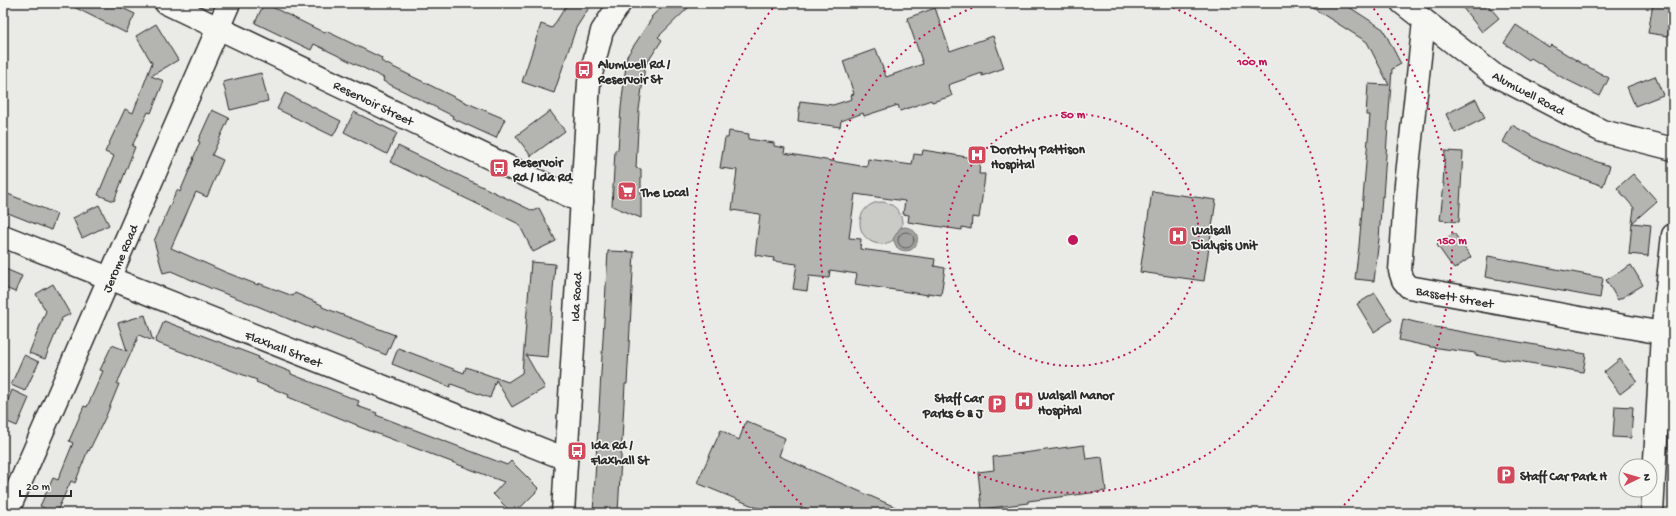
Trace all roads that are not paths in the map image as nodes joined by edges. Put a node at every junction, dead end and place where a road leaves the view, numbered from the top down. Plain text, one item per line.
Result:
1 (166, 3) edge
2 (229, 3) edge
3 (620, 3) edge
4 (1402, 3) edge
5 (1424, 21) junction
6 (218, 27) junction
7 (1673, 149) edge
8 (582, 202) junction
9 (1673, 235) edge
10 (3, 236) edge
11 (110, 279) junction
12 (1668, 335) edge
13 (566, 459) junction
14 (8, 513) edge
15 (563, 513) edge
16 (1652, 513) edge

1 - 6 street, Reservoir Street
2 - 6 street, Jerome Road
3 - 8 street, Ida Road
4 - 5 street, Alumwell Road
5 - 7 street, Alumwell Road
5 - 12 street, Bassett Street
6 - 8 street, Reservoir Street
6 - 11 street, Jerome Road
8 - 13 street, Ida Road
9 - 12 street
10 - 11 street, Flaxhall Street
11 - 13 street, Flaxhall Street
11 - 14 street, Jerome Road
12 - 16 street
13 - 15 street, Ida Road

